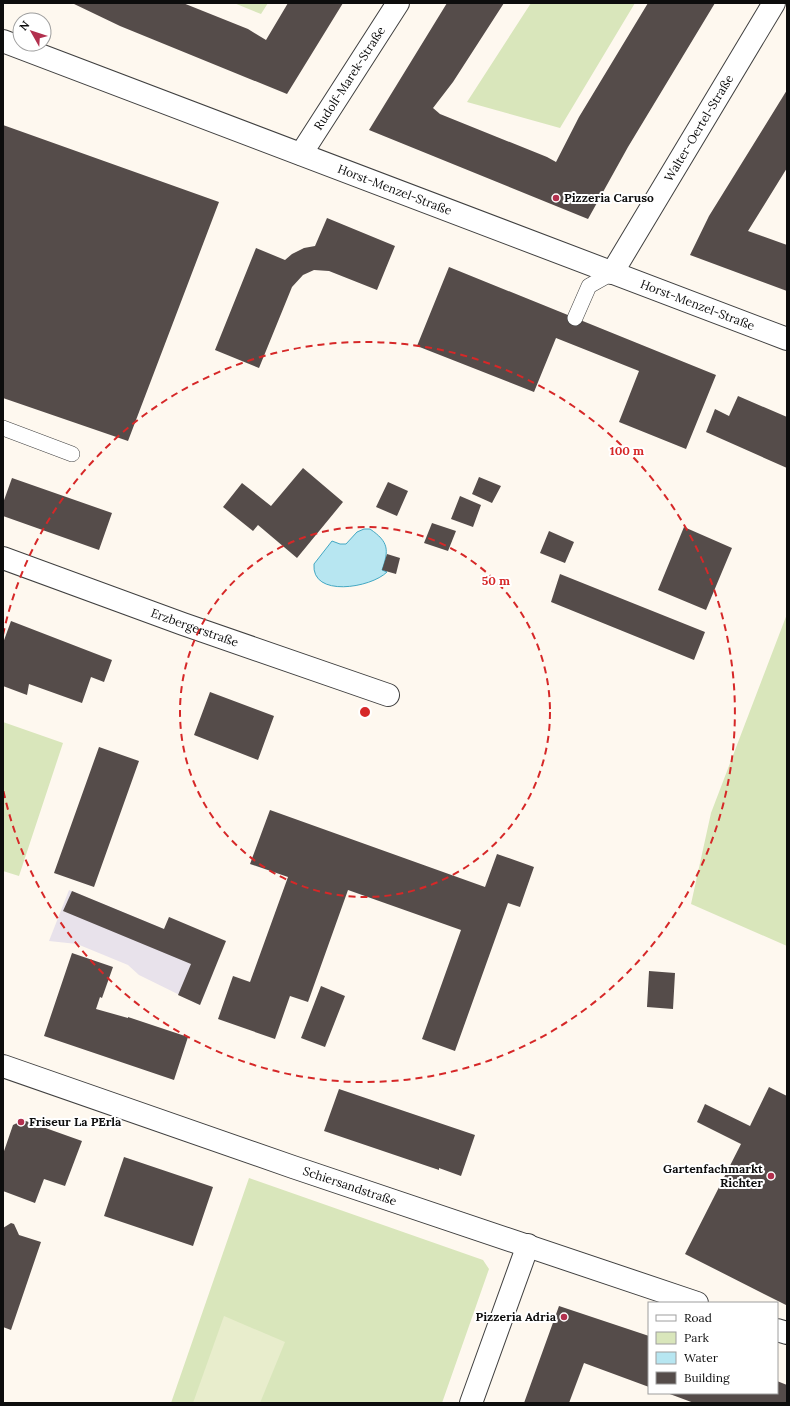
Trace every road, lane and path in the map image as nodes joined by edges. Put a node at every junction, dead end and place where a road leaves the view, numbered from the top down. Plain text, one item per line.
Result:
1 (398, 3) edge
2 (774, 3) edge
3 (3, 40) edge
4 (301, 154) junction
5 (612, 273) junction
6 (575, 318) dead end
7 (787, 339) edge
8 (3, 428) edge
9 (72, 454) dead end
10 (3, 558) edge
11 (388, 695) dead end
12 (3, 1066) edge
13 (528, 1245) junction
14 (694, 1302) edge
15 (471, 1403) edge

1 - 4 street, Rudolf-Marek-Straße
2 - 5 street, Walter-Oertel-Straße
3 - 4 street, Horst-Menzel-Straße
4 - 5 street, Horst-Menzel-Straße
5 - 6 lane
5 - 7 street, Horst-Menzel-Straße
8 - 9 lane
10 - 11 street, Erzbergerstraße
12 - 13 street, Schiersandstraße
13 - 14 street, Schiersandstraße
13 - 15 street

